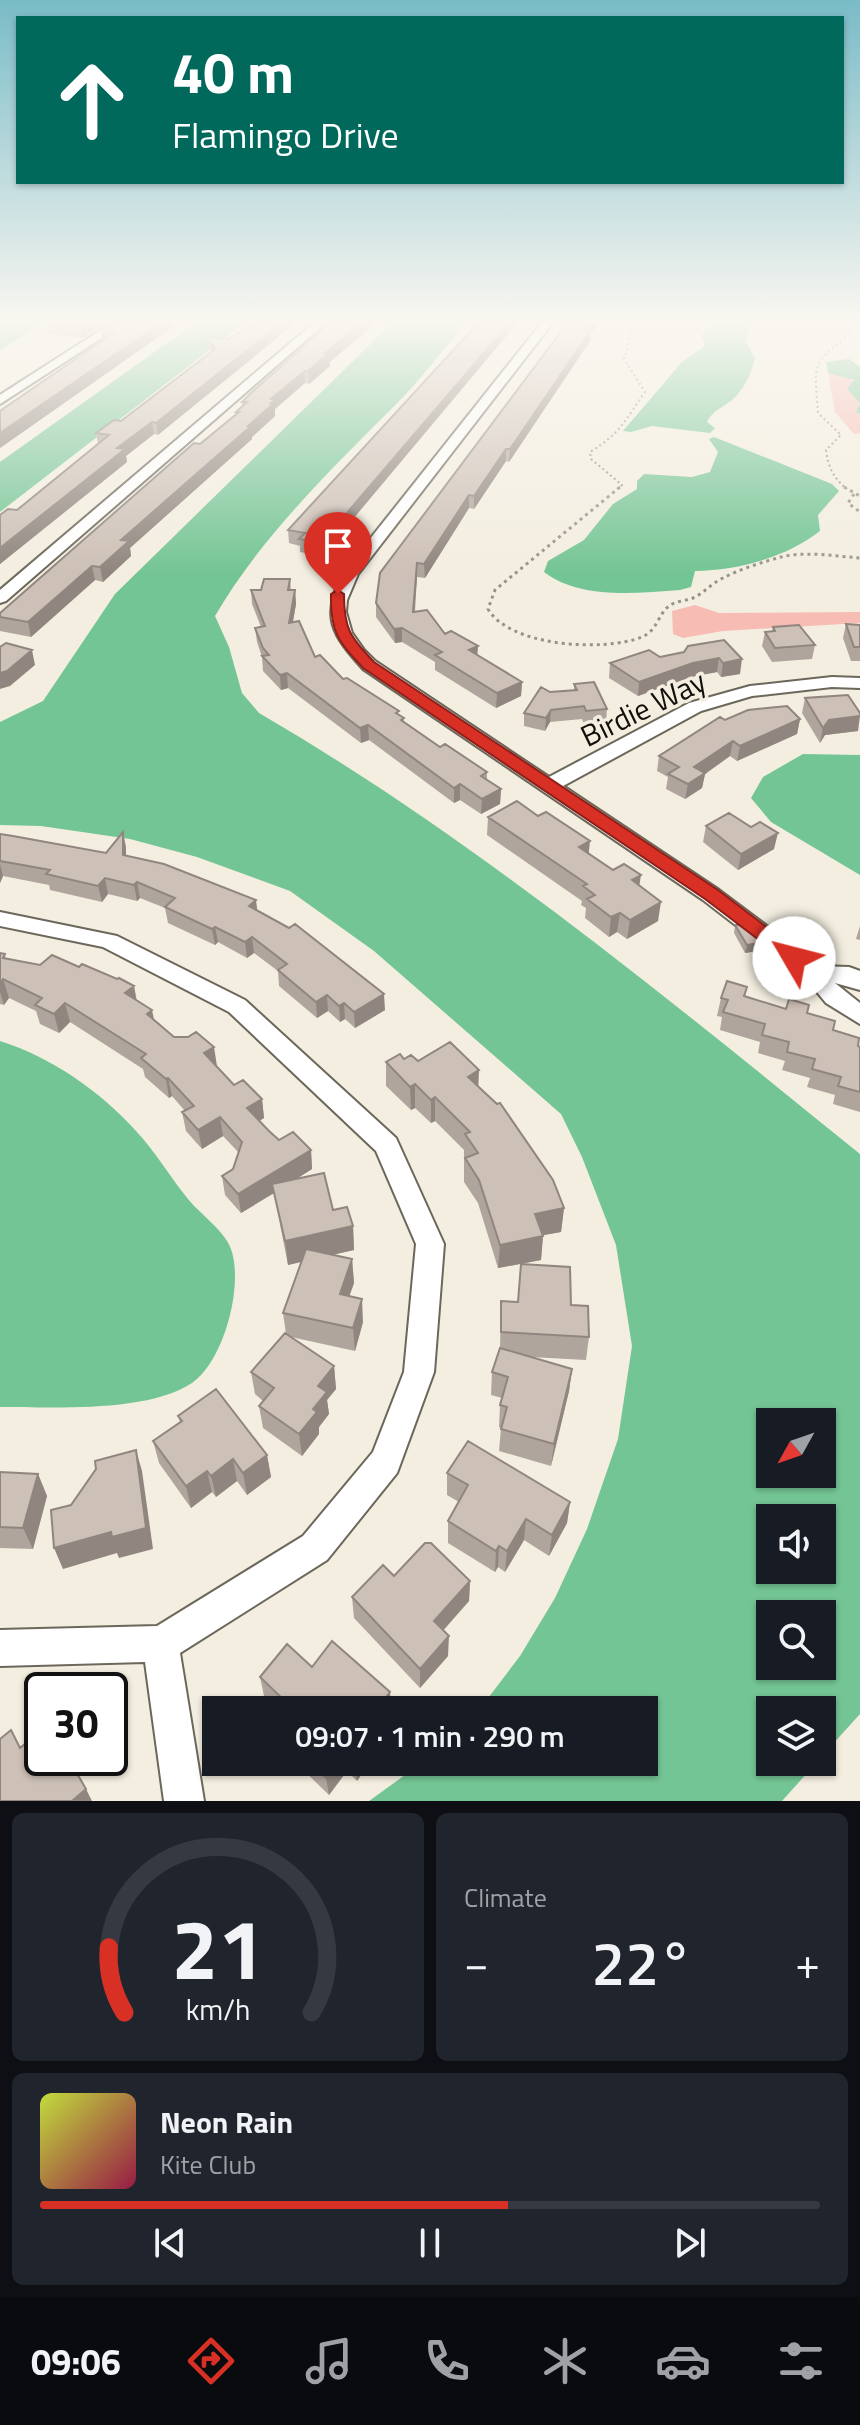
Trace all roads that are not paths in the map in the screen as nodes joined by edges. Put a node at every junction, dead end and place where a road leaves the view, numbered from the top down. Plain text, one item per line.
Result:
1 (224, 405) edge
2 (482, 405) edge
3 (0, 598) edge
4 (860, 683) edge
5 (548, 786) junction
6 (0, 919) edge
7 (815, 974) junction
8 (860, 982) edge
9 (860, 1015) edge
10 (161, 1644) junction
11 (0, 1648) edge
12 (184, 1801) edge

1 - 3 street
2 - 5 street
4 - 5 street, Birdie Way
5 - 7 street
6 - 10 street
7 - 8 street
7 - 9 street
10 - 11 street
10 - 12 street

